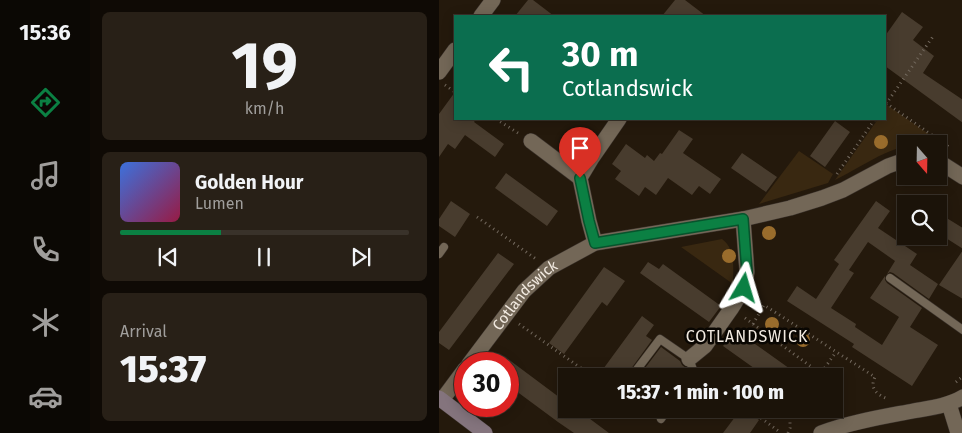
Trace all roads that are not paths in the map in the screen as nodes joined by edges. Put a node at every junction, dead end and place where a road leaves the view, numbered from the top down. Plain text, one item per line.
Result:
1 (493, 0) edge
2 (482, 15) edge
3 (454, 51) edge
4 (439, 72) edge
5 (618, 120) edge
6 (531, 141) road end
7 (897, 163) edge
8 (947, 168) edge
9 (962, 177) edge
10 (580, 178) junction
11 (743, 219) junction
12 (595, 243) junction
13 (444, 247) dead end
14 (439, 254) edge
15 (890, 278) dead end
16 (962, 330) edge
17 (478, 352) edge
18 (689, 359) junction
19 (638, 368) edge
20 (692, 368) edge
21 (454, 382) edge
22 (440, 399) edge
23 (956, 400) edge
24 (485, 433) edge
25 (821, 433) edge
26 (958, 433) edge

1 - 2 street
3 - 4 street
5 - 10 street
6 - 10 street
7 - 11 street, Cotlandswick
8 - 9 street
10 - 12 street
11 - 12 street, Cotlandswick
11 - 18 street
12 - 17 street, Cotlandswick
13 - 14 lane
15 - 16 lane
18 - 19 lane
18 - 20 lane
21 - 22 street
22 - 24 street
23 - 25 street
23 - 26 street

